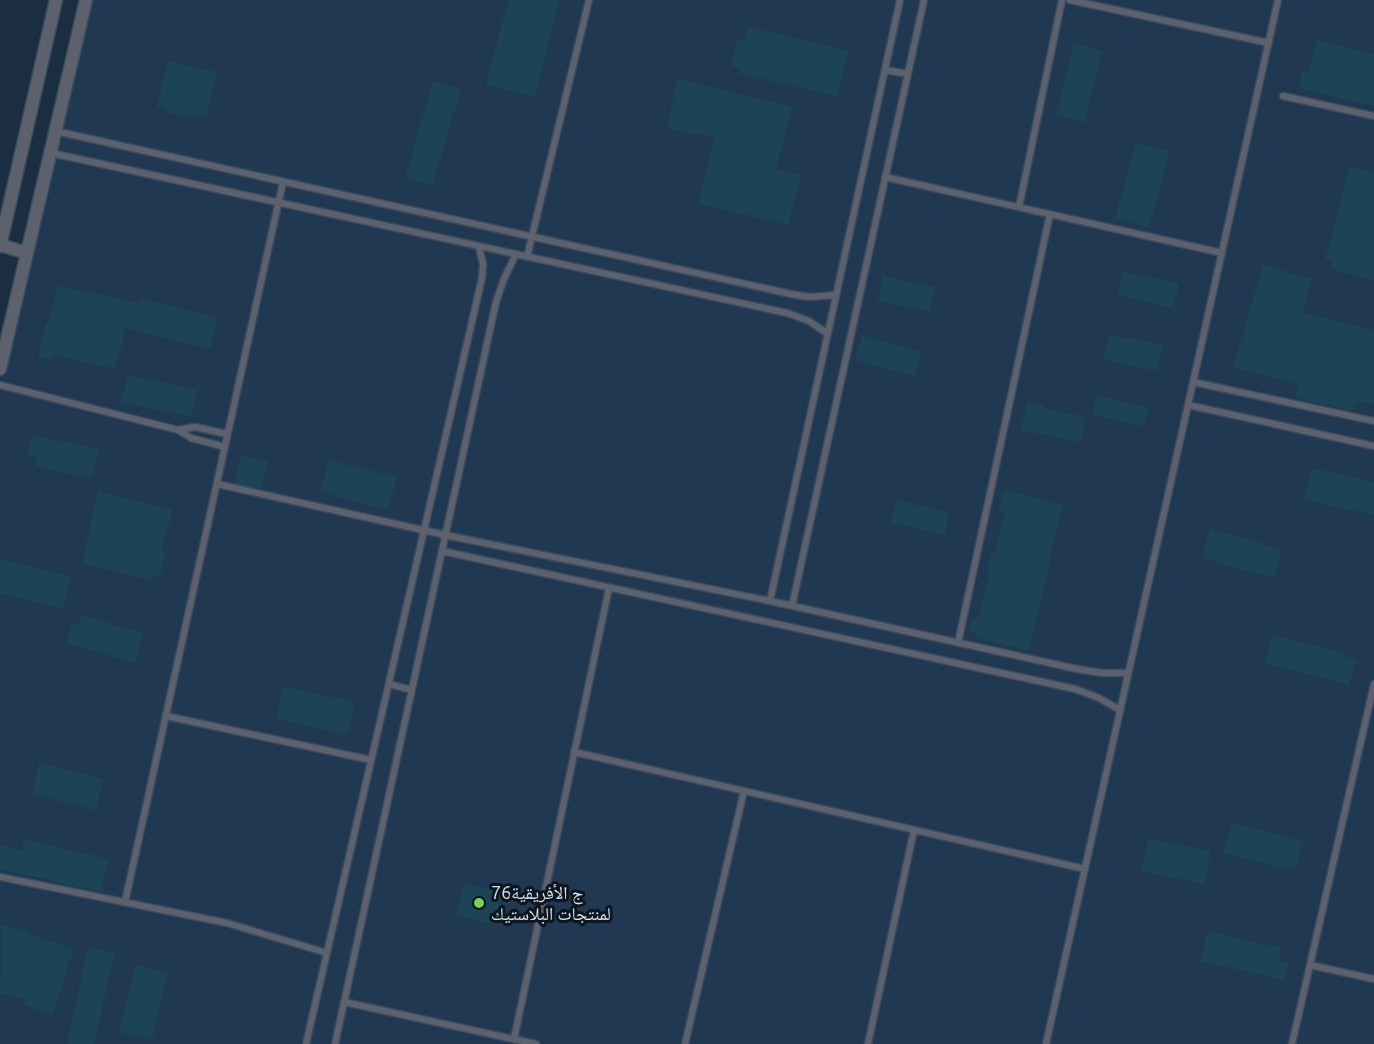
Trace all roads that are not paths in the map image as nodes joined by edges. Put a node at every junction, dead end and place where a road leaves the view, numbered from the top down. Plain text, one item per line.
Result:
1 (56, 0) edge
2 (86, 0) edge
3 (589, 0) edge
4 (900, 0) edge
5 (924, 0) edge
6 (1062, 0) edge
7 (1070, 0) edge
8 (1278, 0) edge
9 (1269, 43) junction
10 (885, 70) junction
11 (908, 74) junction
12 (1283, 96) dead end
13 (1374, 116) edge
14 (55, 131) junction
15 (50, 153) junction
16 (885, 177) junction
17 (283, 182) junction
18 (278, 203) junction
19 (1019, 207) junction
20 (1050, 214) junction
21 (532, 237) junction
22 (0, 246) edge
23 (479, 247) junction
24 (27, 253) junction
25 (1222, 253) junction
26 (516, 254) junction
27 (527, 257) junction
28 (836, 295) junction
29 (828, 334) junction
30 (0, 369) edge
31 (1193, 382) junction
32 (0, 385) edge
33 (1188, 405) junction
34 (1374, 422) edge
35 (178, 430) junction
36 (228, 434) junction
37 (1374, 446) edge
38 (225, 447) junction
39 (216, 484) junction
40 (424, 531) junction
41 (445, 535) junction
42 (442, 551) junction
43 (609, 588) junction
44 (770, 601) junction
45 (792, 606) junction
46 (958, 643) junction
47 (1128, 673) junction
48 (389, 684) junction
49 (1374, 684) edge
50 (412, 690) junction
51 (1120, 710) junction
52 (166, 716) junction
53 (574, 753) junction
54 (371, 760) junction
55 (744, 791) junction
56 (914, 830) junction
57 (1085, 868) junction
58 (0, 877) edge
59 (125, 903) junction
60 (327, 953) junction
61 (1310, 965) junction
62 (1374, 979) edge
63 (344, 1002) junction
64 (514, 1039) junction
65 (306, 1044) edge
66 (335, 1044) edge
67 (536, 1044) edge
68 (685, 1044) edge
69 (868, 1044) edge
70 (1046, 1044) edge
71 (1292, 1044) edge

1 - 22 street
2 - 14 street
3 - 21 lane
4 - 10 lane
5 - 11 lane
6 - 19 lane
7 - 9 lane
8 - 9 lane
9 - 25 lane
10 - 11 lane
10 - 28 lane
11 - 16 lane
12 - 13 lane
14 - 15 street
14 - 17 lane
15 - 18 lane
15 - 24 street
16 - 19 lane
16 - 45 lane
17 - 18 lane
17 - 21 lane
18 - 23 lane
18 - 36 lane
19 - 20 lane
20 - 25 lane
20 - 46 lane
21 - 27 lane
21 - 28 lane
22 - 24 street
23 - 26 lane
23 - 40 lane
24 - 30 street
25 - 31 lane
26 - 27 lane
26 - 41 lane
27 - 29 lane
28 - 29 lane
29 - 44 lane
31 - 33 lane
31 - 34 lane
32 - 35 lane
33 - 37 lane
33 - 47 lane
35 - 36 lane
35 - 38 lane
36 - 38 lane
38 - 39 lane
39 - 40 lane
39 - 52 lane
40 - 41 lane
40 - 48 lane
41 - 42 lane
41 - 44 lane
42 - 43 lane
42 - 50 lane
43 - 51 lane
43 - 53 lane
44 - 45 lane
45 - 46 lane
46 - 47 lane
47 - 51 lane
48 - 50 lane
48 - 54 lane
49 - 61 lane
50 - 63 lane
51 - 57 lane
52 - 54 lane
52 - 59 lane
53 - 55 lane
53 - 64 lane
54 - 60 lane
55 - 56 lane
55 - 68 lane
56 - 57 lane
56 - 69 lane
57 - 70 lane
58 - 59 lane
59 - 60 lane
60 - 65 lane
61 - 62 lane
61 - 71 lane
63 - 64 lane
63 - 66 lane
64 - 67 lane

